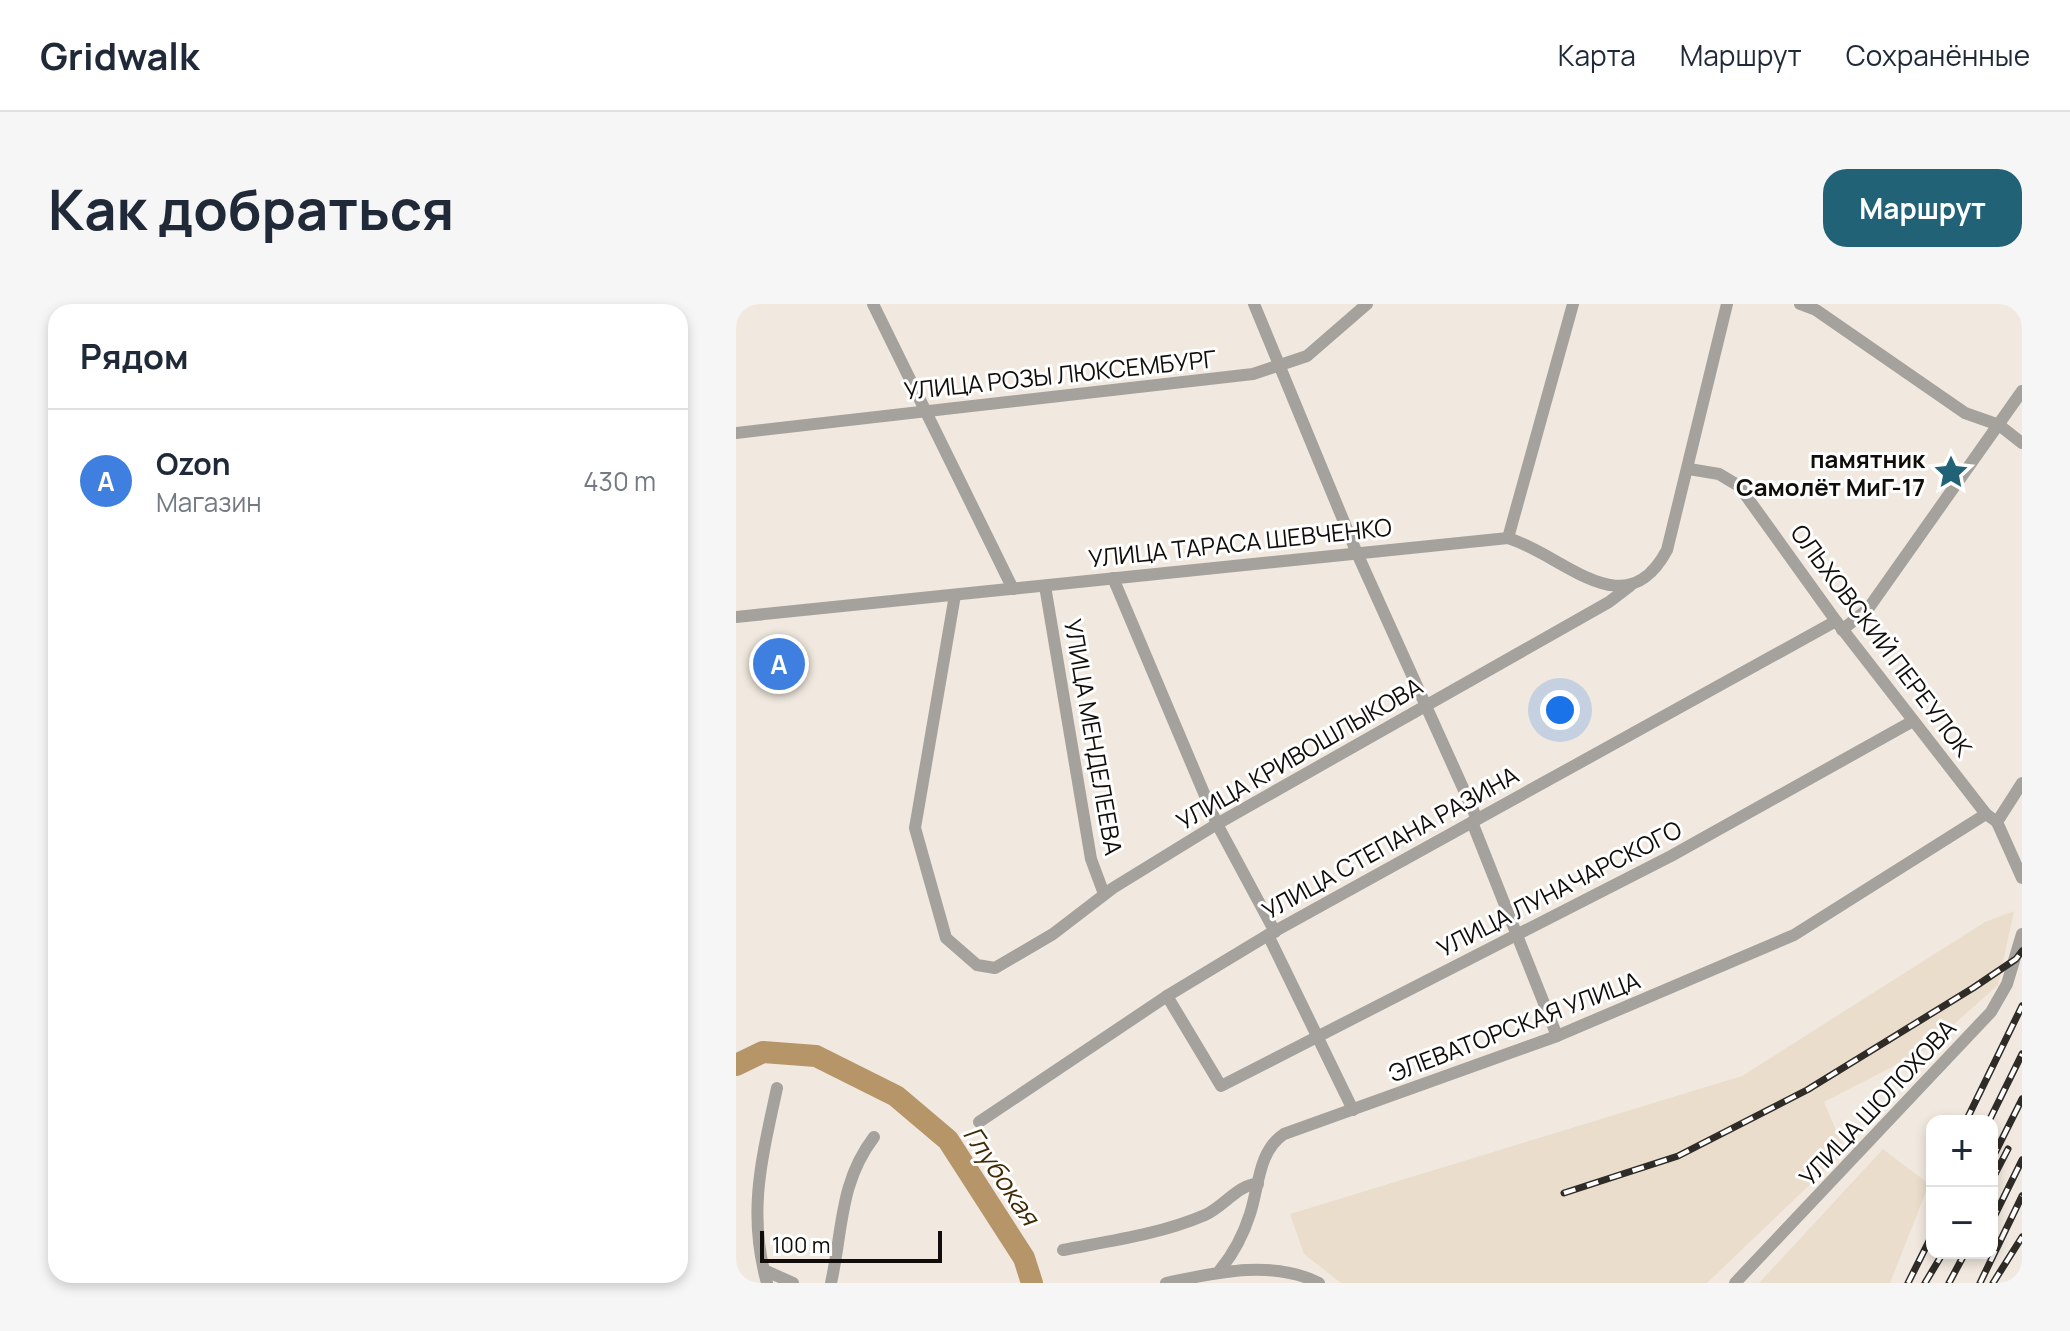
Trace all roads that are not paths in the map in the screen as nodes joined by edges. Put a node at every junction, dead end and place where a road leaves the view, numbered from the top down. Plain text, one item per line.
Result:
1 (873, 304) edge
2 (1254, 304) edge
3 (1367, 304) edge
4 (1573, 304) edge
5 (1727, 304) edge
6 (1800, 304) edge
7 (1817, 307) edge
8 (1281, 365) junction
9 (2022, 391) edge
10 (925, 410) junction
11 (1999, 425) junction
12 (736, 433) edge
13 (2022, 443) edge
14 (1689, 469) junction
15 (1508, 538) junction
16 (1356, 551) junction
17 (1113, 578) junction
18 (1045, 586) junction
19 (1630, 586) junction
20 (1013, 589) junction
21 (955, 595) junction
22 (736, 617) edge
23 (1839, 626) junction
24 (1424, 707) junction
25 (1913, 721) junction
26 (2022, 783) edge
27 (1991, 818) junction
28 (1474, 820) junction
29 (1217, 824) junction
30 (2022, 878) edge
31 (1104, 894) junction
32 (1271, 934) junction
33 (1520, 934) junction
34 (2022, 934) edge
35 (1167, 996) junction
36 (1319, 1036) junction
37 (1557, 1036) junction
38 (777, 1088) dead end
39 (1353, 1110) junction
40 (979, 1122) dead end
41 (874, 1137) dead end
42 (1258, 1184) junction
43 (1063, 1250) dead end
44 (1220, 1270) junction
45 (765, 1277) edge
46 (793, 1283) edge
47 (831, 1283) edge
48 (1166, 1283) edge
49 (1319, 1283) edge
50 (1735, 1283) edge

1 - 10 street
2 - 8 street
3 - 8 street, УЛИЦА РОЗЫ ЛЮКСЕМБУРГ
4 - 15 street
5 - 14 street, УЛИЦА КРИВОШЛЫКОВА
6 - 7 street
7 - 11 street
8 - 10 street, УЛИЦА РОЗЫ ЛЮКСЕМБУРГ
8 - 16 street
9 - 11 street
10 - 12 street, УЛИЦА РОЗЫ ЛЮКСЕМБУРГ
10 - 20 street
11 - 13 street
11 - 23 street
14 - 19 street, УЛИЦА КРИВОШЛЫКОВА
14 - 23 street, ОЛЬХОВСКИЙ ПЕРЕУЛОК
15 - 16 street, УЛИЦА ТАРАСА ШЕВЧЕНКО
15 - 19 street
16 - 17 street, УЛИЦА ТАРАСА ШЕВЧЕНКО
16 - 24 street
17 - 18 street, УЛИЦА ТАРАСА ШЕВЧЕНКО
17 - 29 street
18 - 20 street, УЛИЦА ТАРАСА ШЕВЧЕНКО
18 - 31 street, УЛИЦА МЕНДЕЛЕЕВА
19 - 24 street, УЛИЦА КРИВОШЛЫКОВА
20 - 21 street, УЛИЦА ТАРАСА ШЕВЧЕНКО
21 - 22 street, УЛИЦА ТАРАСА ШЕВЧЕНКО
21 - 31 street, УЛИЦА КРИВОШЛЫКОВА
23 - 25 street, ОЛЬХОВСКИЙ ПЕРЕУЛОК
23 - 28 street, УЛИЦА СТЕПАНА РАЗИНА
24 - 28 street
24 - 29 street, УЛИЦА КРИВОШЛЫКОВА
25 - 27 street, ОЛЬХОВСКИЙ ПЕРЕУЛОК
25 - 33 street, УЛИЦА ЛУНАЧАРСКОГО
26 - 27 street
27 - 30 street
27 - 37 street, ЭЛЕВАТОРСКАЯ УЛИЦА
28 - 32 street, УЛИЦА СТЕПАНА РАЗИНА
28 - 33 street
29 - 31 street, УЛИЦА КРИВОШЛЫКОВА
29 - 32 street
32 - 35 street, УЛИЦА СТЕПАНА РАЗИНА
32 - 36 street
33 - 36 street, УЛИЦА ЛУНАЧАРСКОГО
33 - 37 street
34 - 50 street, УЛИЦА ШОЛОХОВА
35 - 36 street, УЛИЦА ЛУНАЧАРСКОГО
35 - 40 street, УЛИЦА СТЕПАНА РАЗИНА
36 - 39 street
37 - 39 street, ЭЛЕВАТОРСКАЯ УЛИЦА
38 - 45 street
39 - 42 street, ЭЛЕВАТОРСКАЯ УЛИЦА
41 - 47 street
42 - 43 street
42 - 44 street, ЭЛЕВАТОРСКАЯ УЛИЦА
44 - 48 street
44 - 49 street
45 - 46 street

